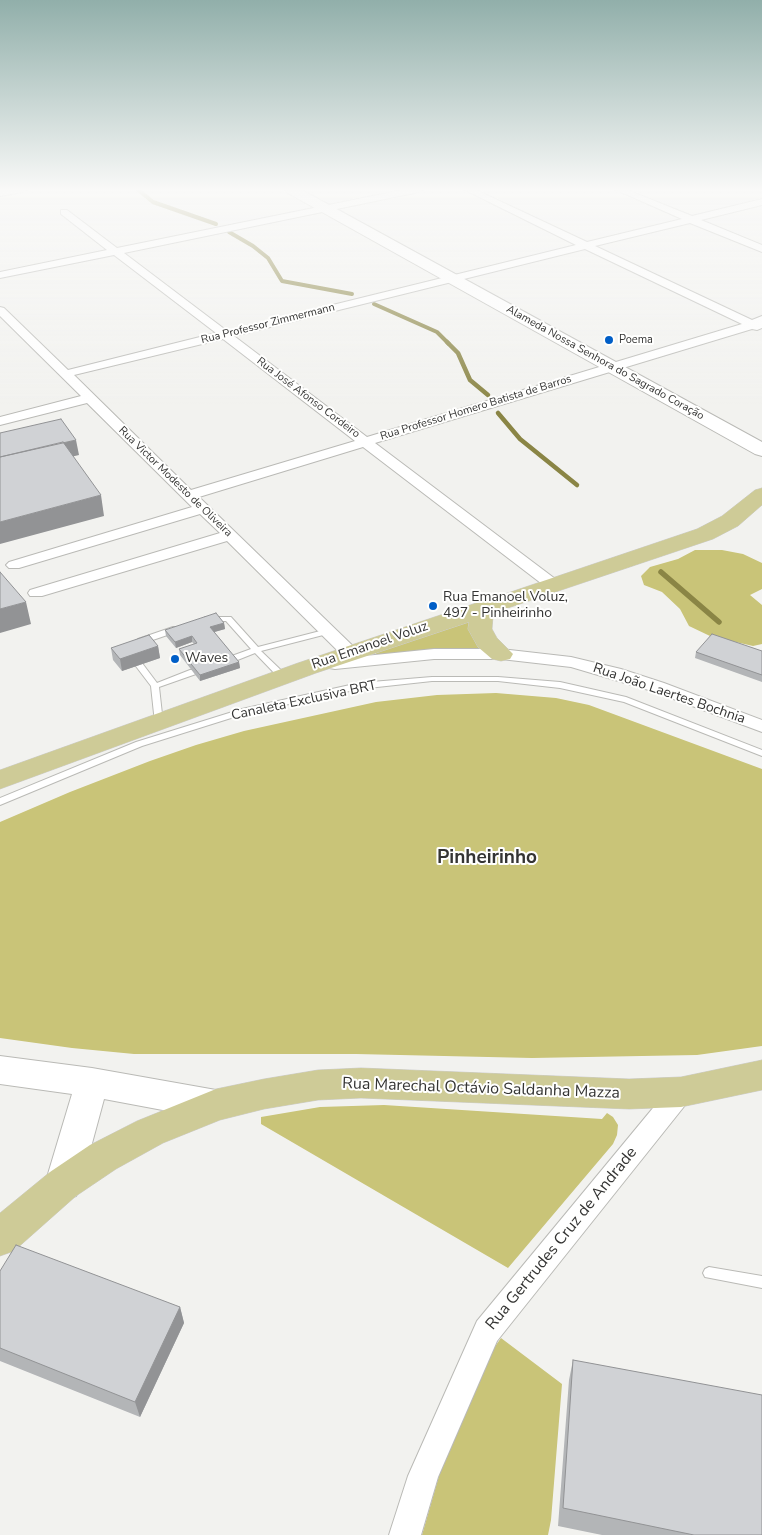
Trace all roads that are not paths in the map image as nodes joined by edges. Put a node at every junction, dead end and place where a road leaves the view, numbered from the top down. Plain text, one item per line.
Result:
1 (69, 261) edge
2 (129, 261) edge
3 (421, 261) edge
4 (525, 261) edge
5 (618, 261) edge
6 (0, 275) edge
7 (453, 278) junction
8 (0, 310) edge
9 (759, 324) edge
10 (225, 335) junction
11 (613, 367) junction
12 (65, 374) junction
13 (90, 398) junction
14 (0, 421) edge
15 (365, 442) junction
16 (762, 450) edge
17 (762, 494) edge
18 (189, 495) junction
19 (203, 508) junction
20 (230, 535) junction
21 (14, 565) dead end
22 (552, 584) junction
23 (36, 593) dead end
24 (490, 604) junction
25 (201, 621) edge
26 (182, 628) edge
27 (328, 631) junction
28 (135, 643) edge
29 (256, 650) junction
30 (350, 653) junction
31 (501, 654) junction
32 (232, 659) edge
33 (139, 665) edge
34 (193, 672) edge
35 (295, 673) junction
36 (155, 686) junction
37 (159, 723) junction
38 (762, 726) edge
39 (762, 753) edge
40 (0, 780) edge
41 (0, 802) edge
42 (0, 1070) edge
43 (762, 1074) edge
44 (92, 1082) junction
45 (681, 1092) junction
46 (216, 1106) junction
47 (63, 1184) junction
48 (0, 1238) edge
49 (709, 1273) dead end
50 (762, 1282) edge
51 (405, 1535) edge

1 - 6 street
2 - 10 street, Rua José Afonso Cordeiro
3 - 7 street, Alameda Nossa Senhora do Sagrado Coração
4 - 7 street, Rua Professor Zimmermann
5 - 9 street
7 - 10 street, Rua Professor Zimmermann
7 - 11 street, Alameda Nossa Senhora do Sagrado Coração
8 - 12 street, Rua Victor Modesto de Oliveira
9 - 11 street, Rua Professor Homero Batista de Barros
10 - 12 street, Rua Professor Zimmermann
10 - 15 street, Rua José Afonso Cordeiro
11 - 15 street, Rua Professor Homero Batista de Barros
11 - 16 street, Alameda Nossa Senhora do Sagrado Coração
12 - 13 street, Rua Victor Modesto de Oliveira
13 - 14 street
13 - 18 street, Rua Victor Modesto de Oliveira
15 - 18 street, Rua Professor Homero Batista de Barros
15 - 22 street, Rua José Afonso Cordeiro
17 - 22 main road, Rua Emanoel Voluz
18 - 19 street, Rua Victor Modesto de Oliveira
19 - 20 street, Rua Victor Modesto de Oliveira
19 - 21 street
20 - 23 street
20 - 27 street, Rua Victor Modesto de Oliveira
22 - 24 main road, Rua Emanoel Voluz
24 - 30 main road, Rua Emanoel Voluz
24 - 31 main road
25 - 29 lane
26 - 28 lane
27 - 29 lane
27 - 30 street, Rua Victor Modesto de Oliveira
29 - 32 lane
29 - 35 lane
30 - 35 main road, Rua Emanoel Voluz
31 - 35 street, Rua João Laertes Bochnia
31 - 38 street, Rua João Laertes Bochnia
33 - 36 lane
34 - 36 lane
35 - 37 main road, Rua Emanoel Voluz
36 - 37 lane
37 - 40 main road, Rua Emanoel Voluz
39 - 41 lane, Canaleta Exclusiva BRT
42 - 44 street
43 - 45 main road, Rua Marechal Octávio Saldanha Mazza
44 - 46 street
44 - 47 street
45 - 46 main road, Rua Marechal Octávio Saldanha Mazza
45 - 51 street, Rua Gertrudes Cruz de Andrade
46 - 47 main road, Rua Marechal Octávio Saldanha Mazza
47 - 48 main road, Rua Marechal Octávio Saldanha Mazza
49 - 50 lane

